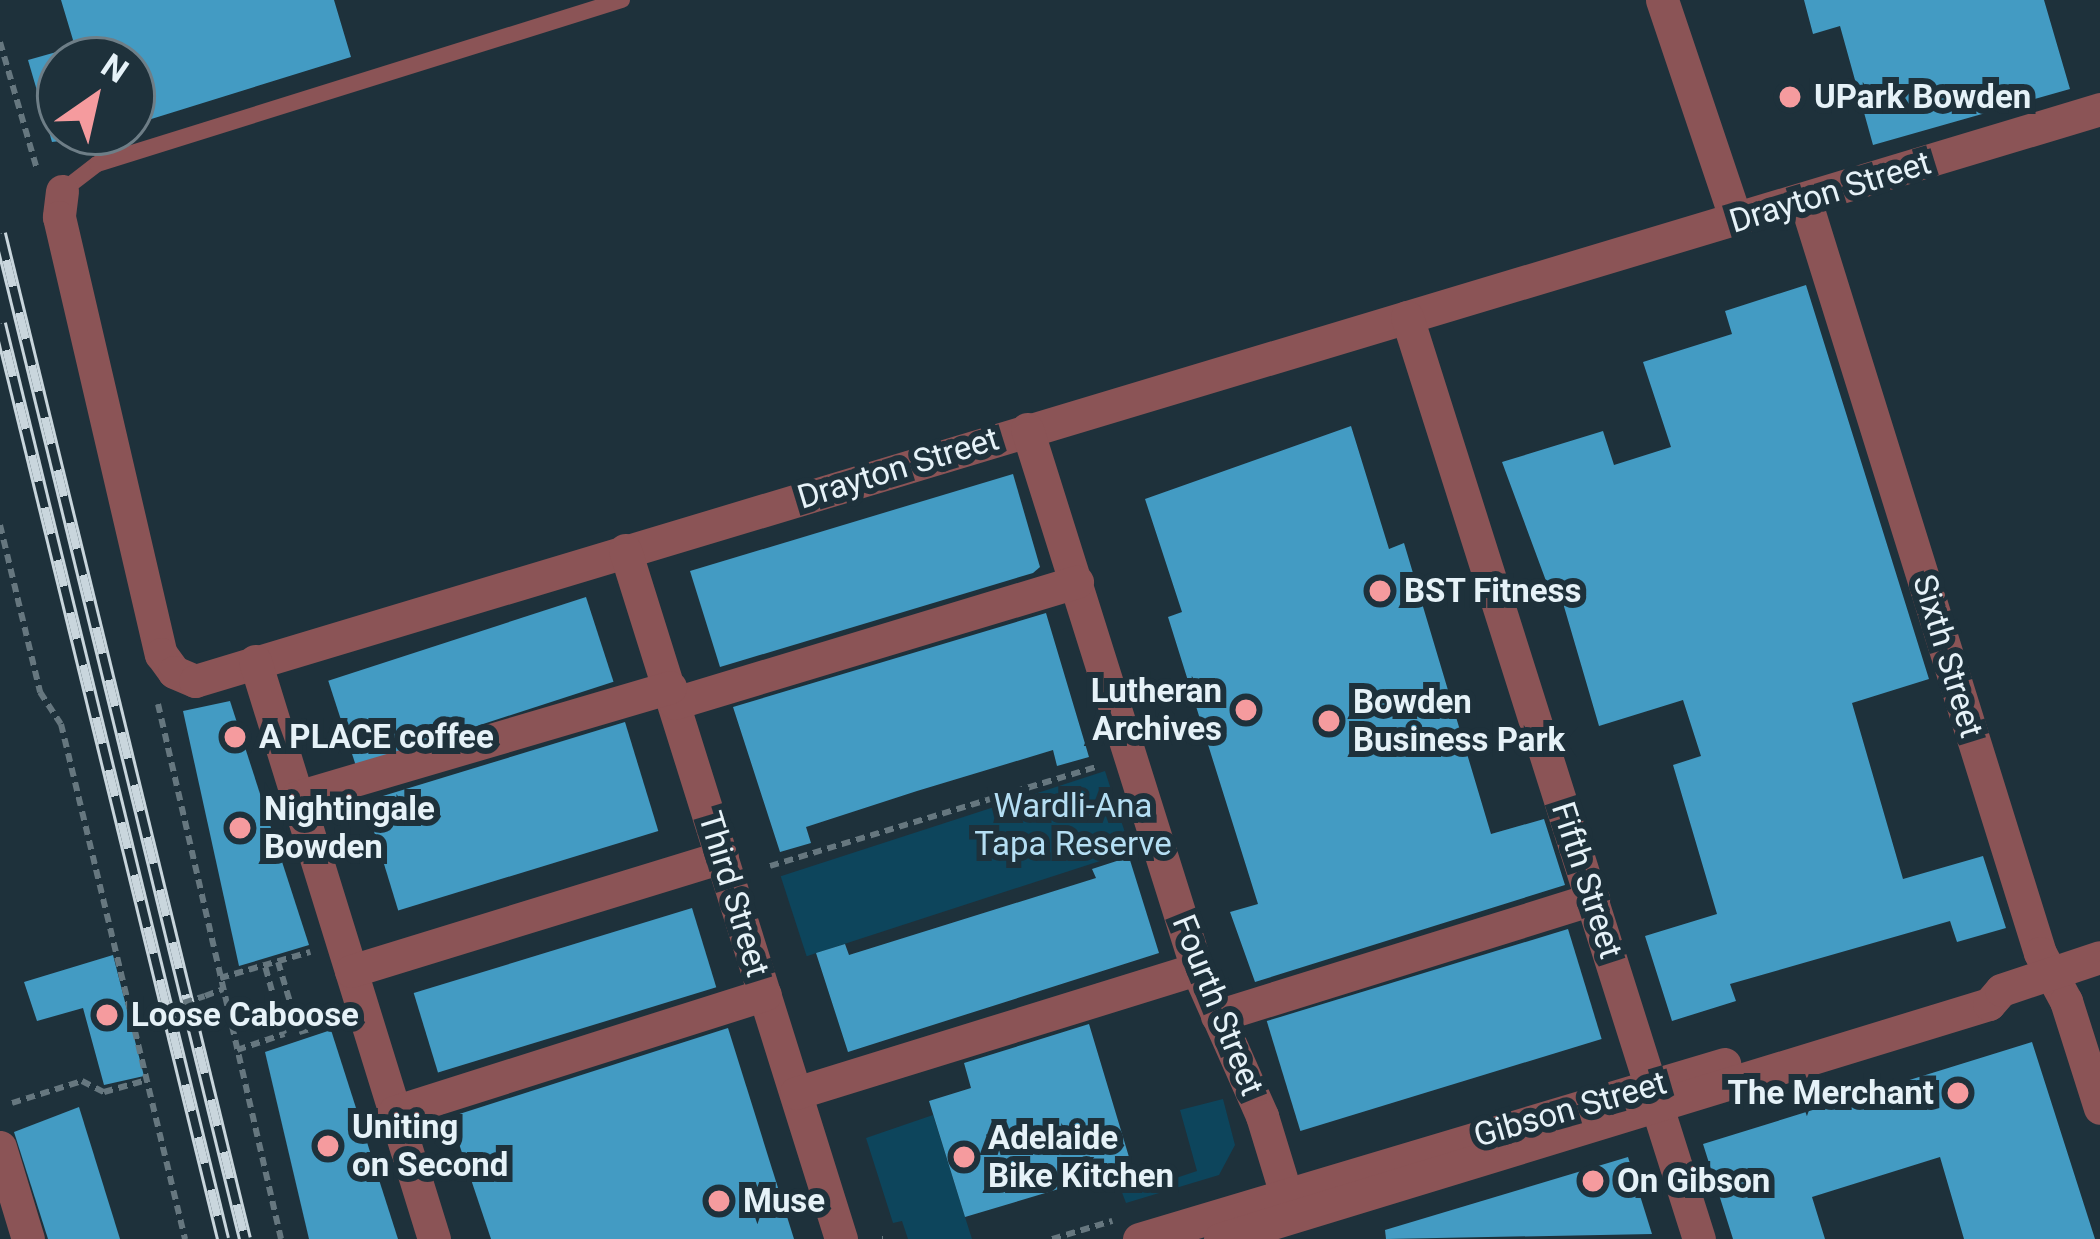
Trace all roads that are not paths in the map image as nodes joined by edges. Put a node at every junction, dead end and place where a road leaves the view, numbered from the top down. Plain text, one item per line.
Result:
1 (622, 0) edge
2 (1662, 0) edge
3 (2100, 109) edge
4 (62, 191) joint
5 (1805, 200) junction
6 (1736, 220) junction
7 (1408, 316) junction
8 (1027, 429) junction
9 (625, 550) junction
10 (1077, 582) junction
11 (255, 662) junction
12 (673, 695) junction
13 (297, 797) junction
14 (722, 857) junction
15 (1593, 899) junction
16 (2100, 957) edge
17 (1197, 968) junction
18 (351, 971) junction
19 (2052, 973) junction
20 (765, 994) junction
21 (1217, 1016) junction
22 (796, 1093) junction
23 (1656, 1096) junction
24 (2100, 1108) edge
25 (394, 1112) junction
26 (0, 1147) edge
27 (1293, 1217) edge
28 (28, 1239) edge
29 (434, 1239) edge
30 (841, 1239) edge
31 (1139, 1239) edge
32 (1220, 1239) edge
33 (1700, 1239) edge

1 - 4 lane
2 - 6 street
3 - 5 street, Drayton Street
4 - 11 street, Drayton Street
5 - 6 street, Drayton Street
5 - 19 street, Sixth Street
6 - 7 street, Drayton Street
7 - 8 street, Drayton Street
7 - 15 street, Fifth Street
8 - 9 street, Drayton Street
8 - 10 street, Fourth Street
9 - 11 street, Drayton Street
9 - 12 street, Third Street
10 - 12 street
10 - 17 street, Fourth Street
11 - 13 street
12 - 13 street
12 - 14 street, Third Street
13 - 18 street
14 - 18 street
14 - 20 street, Third Street
15 - 21 street
15 - 23 street, Fifth Street
16 - 19 street, Gibson Street
17 - 21 street, Fourth Street
17 - 22 street
18 - 25 street
19 - 23 street, Gibson Street
19 - 24 street, Sixth Street
20 - 22 street, Third Street
20 - 25 street
21 - 27 street, Fourth Street
22 - 30 street, Third Street
23 - 27 street, Gibson Street
23 - 33 street, Fifth Street
25 - 29 street
26 - 28 street
27 - 31 street, Gibson Street
27 - 32 street, Gibson Street

